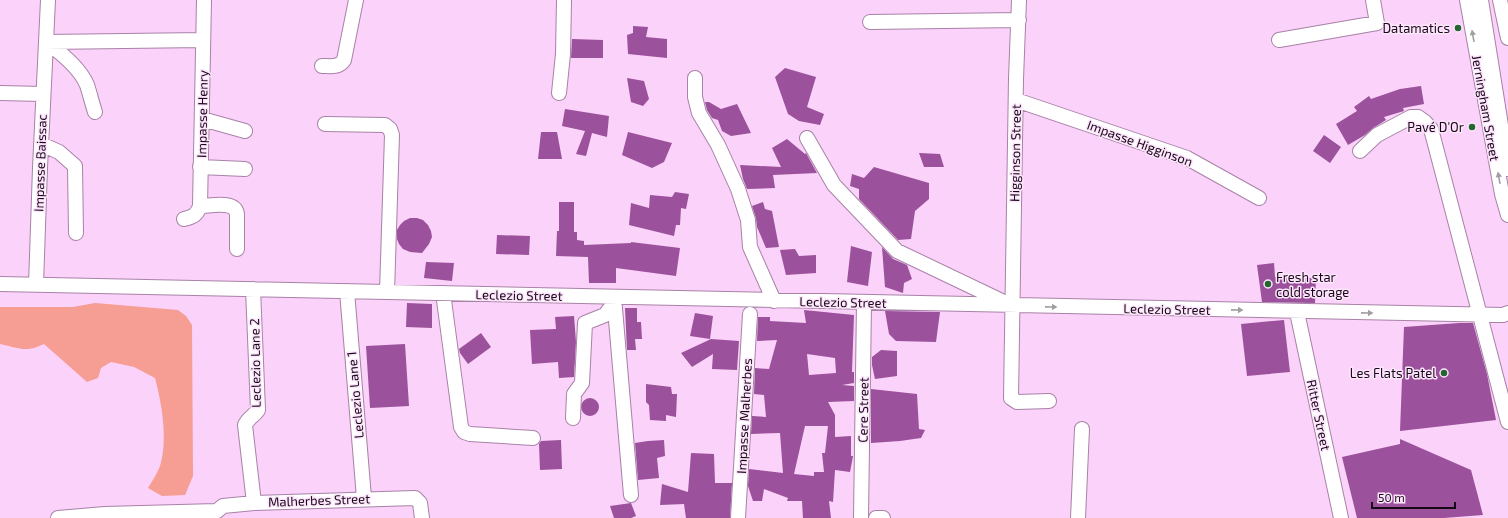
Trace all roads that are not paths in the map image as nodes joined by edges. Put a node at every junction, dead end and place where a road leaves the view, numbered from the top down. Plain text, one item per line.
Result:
1 (48, 0) edge
2 (204, 0) edge
3 (356, 0) edge
4 (564, 0) edge
5 (1019, 0) edge
6 (1373, 0) edge
7 (1467, 0) edge
8 (1481, 0) edge
9 (1500, 0) edge
10 (1019, 20) junction
11 (870, 22) dead end
12 (1508, 38) edge
13 (203, 40) junction
14 (1279, 40) dead end
15 (46, 42) junction
16 (322, 66) dead end
17 (695, 78) dead end
18 (0, 93) edge
19 (559, 93) dead end
20 (43, 94) junction
21 (1016, 100) junction
22 (95, 112) dead end
23 (202, 119) junction
24 (325, 124) dead end
25 (245, 131) dead end
26 (808, 138) dead end
27 (41, 144) junction
28 (1360, 151) dead end
29 (200, 167) junction
30 (245, 169) dead end
31 (1508, 169) edge
32 (1259, 198) dead end
33 (200, 206) junction
34 (1508, 215) edge
35 (184, 219) dead end
36 (76, 233) dead end
37 (237, 249) dead end
38 (0, 284) edge
39 (36, 285) junction
40 (253, 289) junction
41 (347, 291) junction
42 (388, 292) junction
43 (444, 293) junction
44 (615, 299) junction
45 (774, 301) junction
46 (864, 303) junction
47 (1012, 306) junction
48 (1297, 312) junction
49 (750, 314) dead end
50 (1506, 314) edge
51 (1480, 315) junction
52 (1049, 401) dead end
53 (573, 418) dead end
54 (1508, 422) edge
55 (1082, 429) dead end
56 (533, 438) dead end
57 (631, 495) dead end
58 (364, 498) junction
59 (254, 503) junction
60 (218, 514) edge
61 (58, 518) edge
62 (422, 518) edge
63 (738, 518) edge
64 (861, 518) edge
65 (876, 518) edge
66 (883, 518) edge
67 (1078, 518) edge
68 (1341, 518) edge

1 - 15 street, Impasse Baissac
2 - 13 street, Impasse Henry
3 - 16 street
4 - 19 street
5 - 10 street, Higginson Street
6 - 14 street
34 -> 7 street, Jerningham Street
8 - 31 street, Jerningham Street
9 - 12 street
10 - 11 street
10 - 21 street, Higginson Street
13 - 15 street
13 - 23 street, Impasse Henry
15 - 20 street, Impasse Baissac
15 - 22 street
17 - 45 street
18 - 20 street
20 - 27 street, Impasse Baissac
21 - 32 street, Impasse Higginson
21 - 47 street, Higginson Street
23 - 25 street
23 - 29 street, Impasse Henry
24 - 42 street
26 - 47 street
27 - 36 street
27 - 39 street, Impasse Baissac
28 - 51 street
29 - 30 street
29 - 33 street, Impasse Henry
33 - 35 street
33 - 37 street
38 - 39 street, Leclezio Street
39 - 40 street, Leclezio Street
40 - 41 street, Leclezio Street
40 - 59 street, Leclezio Lane 2
41 - 42 street, Leclezio Street
41 - 58 street, Leclezio Lane 1
42 - 43 street, Leclezio Street
43 - 44 street, Leclezio Street
43 - 56 street
44 - 45 street, Leclezio Street
44 - 53 street
44 - 57 street
45 - 46 street, Leclezio Street
46 - 47 street, Leclezio Street
46 - 64 street, Cere Street
47 -> 48 street, Leclezio Street
47 - 52 street, Higginson Street
48 -> 51 street, Leclezio Street
48 - 68 street, Ritter Street
49 - 63 street, Impasse Malherbes
50 - 51 street, Leclezio Street
51 - 54 street
55 - 67 street
58 - 59 street, Malherbes Street
58 - 62 street, Malherbes Street
59 - 60 street, Malherbes Street
60 - 61 street, Malherbes Street
65 - 66 street

